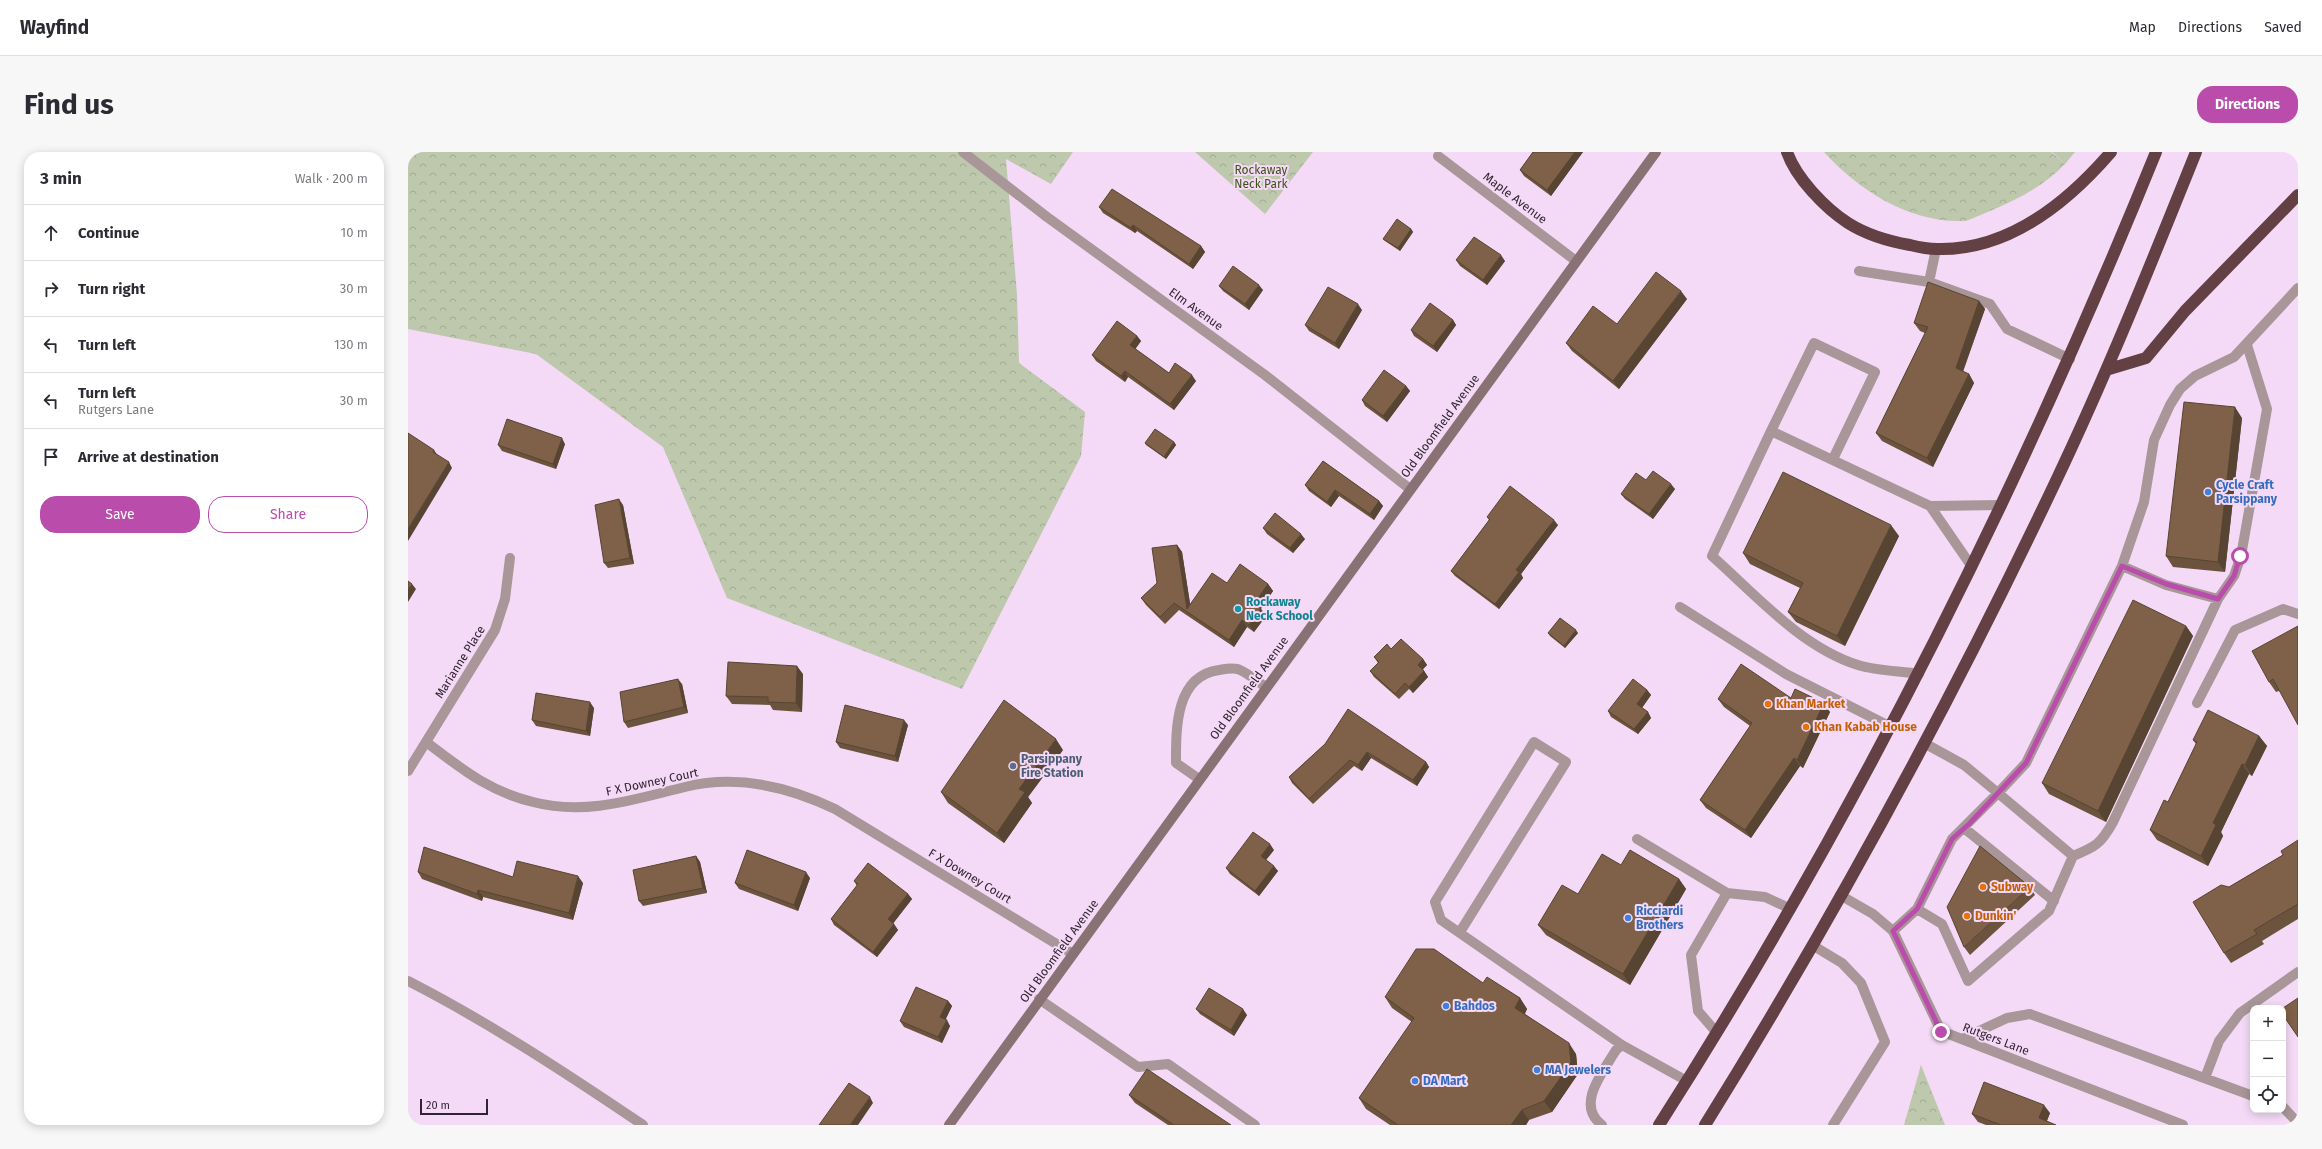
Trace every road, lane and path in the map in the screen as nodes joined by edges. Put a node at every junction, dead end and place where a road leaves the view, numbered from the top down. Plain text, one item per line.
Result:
1 (964, 152) edge
2 (1656, 152) edge
3 (1787, 152) edge
4 (2111, 152) edge
5 (2156, 152) edge
6 (2196, 152) edge
7 (1438, 156) dead end
8 (2298, 195) edge
9 (1936, 250) junction
10 (1576, 261) junction
11 (1859, 271) dead end
12 (1929, 282) junction
13 (2298, 288) edge
14 (2247, 345) junction
15 (2070, 359) junction
16 (2106, 370) junction
17 (1771, 431) junction
18 (1833, 459) junction
19 (1410, 489) junction
20 (2002, 505) junction
21 (1930, 506) junction
22 (510, 558) dead end
23 (1972, 566) junction
24 (2122, 566) junction
25 (2218, 599) junction
26 (1680, 607) dead end
27 (2298, 614) edge
28 (1919, 674) junction
29 (1266, 687) junction
30 (2197, 703) dead end
31 (1891, 727) junction
32 (426, 742) junction
33 (1924, 742) junction
34 (408, 771) edge
35 (1199, 779) junction
36 (1998, 793) junction
37 (1964, 828) junction
38 (1637, 839) dead end
39 (2073, 856) junction
40 (1727, 893) junction
41 (1840, 896) junction
42 (2054, 901) junction
43 (1790, 909) junction
44 (1917, 909) junction
45 (1893, 931) junction
46 (1460, 932) junction
47 (1812, 945) junction
48 (1073, 954) junction
49 (2298, 972) edge
50 (408, 981) edge
51 (1040, 999) junction
52 (1717, 1033) junction
53 (1962, 1039) junction
54 (1622, 1045) junction
55 (2205, 1078) junction
56 (1687, 1081) junction
57 (2250, 1095) edge
58 (2286, 1111) edge
59 (2298, 1122) edge
60 (643, 1125) edge
61 (949, 1125) edge
62 (1255, 1125) edge
63 (1602, 1125) edge
64 (1659, 1125) edge
65 (1706, 1125) edge
66 (1832, 1125) edge
67 (2183, 1125) edge

1 - 19 street, Elm Avenue
2 - 10 street, Old Bloomfield Avenue
3 - 9 highway
4 - 9 highway
5 - 15 highway
6 - 16 highway
7 - 10 street, Maple Avenue
8 - 16 highway
9 - 12 street
10 - 19 street, Old Bloomfield Avenue
11 - 12 street
12 - 15 street
13 - 14 street
14 - 24 street
14 - 25 street
15 - 20 highway
16 - 33 highway
17 - 18 street
17 - 18 street
17 - 28 street
18 - 21 street
19 - 29 street, Old Bloomfield Avenue
20 - 21 street
20 - 23 highway
21 - 23 street
22 - 32 street, Marianne Place
23 - 28 highway
24 - 25 street
24 - 36 street
25 - 39 street
26 - 31 street
27 - 30 street
28 - 31 highway
29 - 35 street, Old Bloomfield Avenue
29 - 35 street
31 - 43 highway
32 - 34 street, Marianne Place
32 - 48 street, F X Downey Court
33 - 36 street
33 - 41 highway
35 - 48 street, Old Bloomfield Avenue
36 - 37 street
36 - 39 street
37 - 42 street
37 - 44 street
38 - 40 street
39 - 42 street
40 - 43 street
40 - 52 street
41 - 45 street, Rutgers Lane
41 - 47 highway
42 - 44 street
43 - 52 highway
44 - 45 street
45 - 53 street, Rutgers Lane
46 - 46 street
46 - 54 street
47 - 65 highway
47 - 66 street
48 - 51 street, Old Bloomfield Avenue
49 - 55 street
50 - 60 street
51 - 61 street, Old Bloomfield Avenue
51 - 62 street
52 - 56 highway
53 - 55 street
53 - 67 street, Rutgers Lane
54 - 56 street
54 - 63 street
55 - 57 street
56 - 64 highway
58 - 59 street

